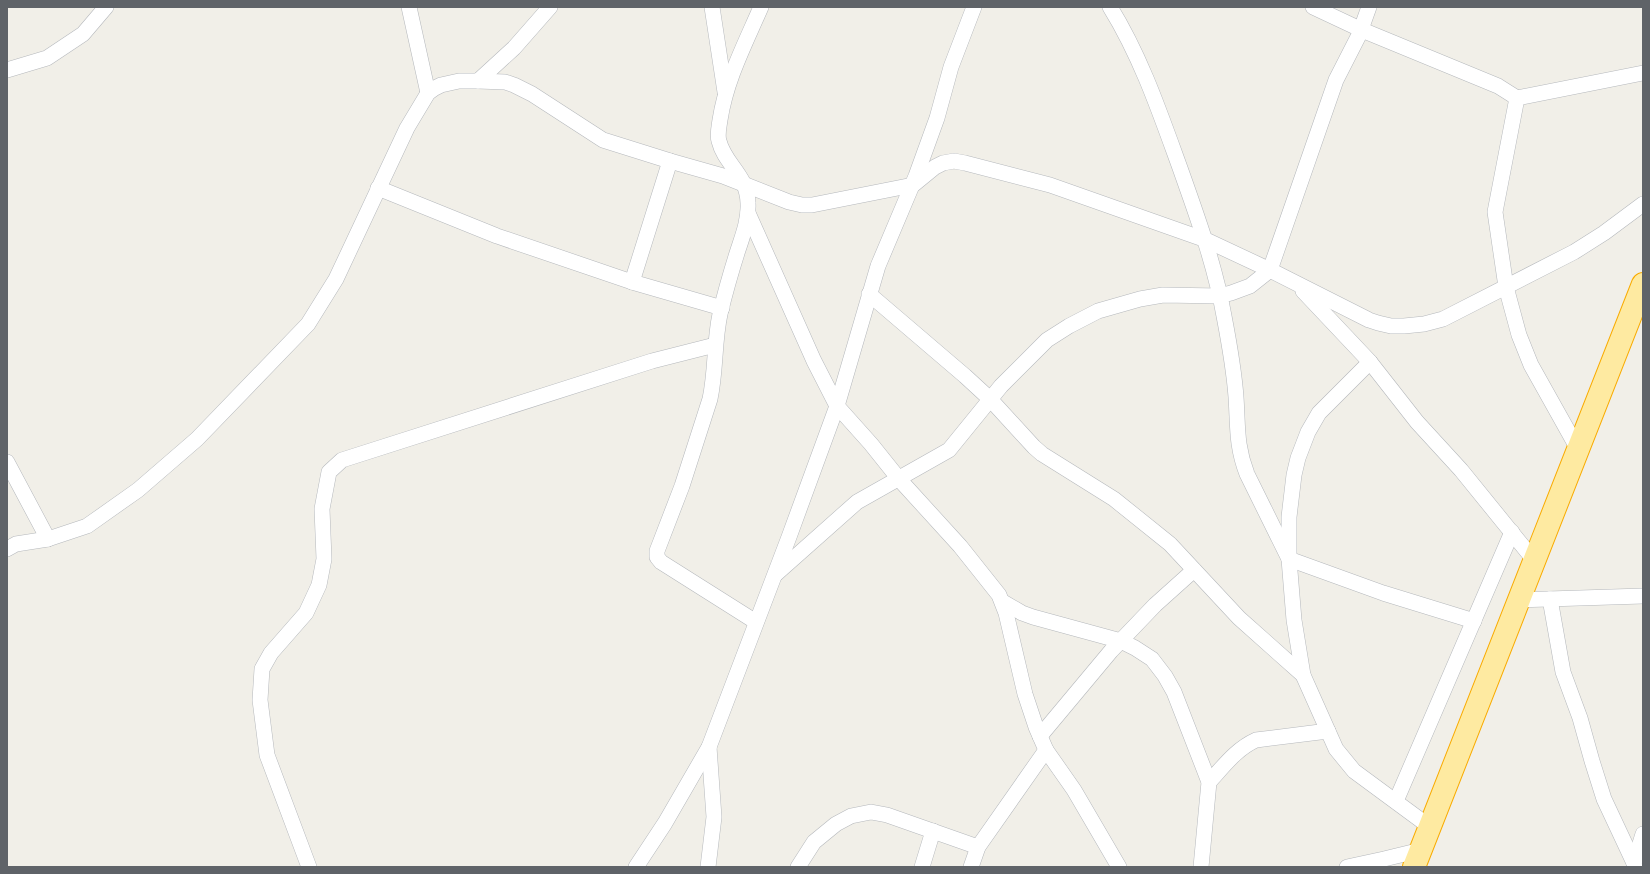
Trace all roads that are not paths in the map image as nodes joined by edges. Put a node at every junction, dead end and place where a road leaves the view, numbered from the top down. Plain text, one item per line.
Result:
1 (409, 7) edge
2 (550, 7) edge
3 (712, 7) edge
4 (761, 7) edge
5 (974, 7) edge
6 (1110, 7) edge
7 (1313, 7) edge
8 (1369, 7) edge
9 (104, 8) edge
10 (1362, 30) junction
11 (7, 70) edge
12 (1643, 73) edge
13 (478, 81) junction
14 (428, 93) junction
15 (726, 95) junction
16 (1517, 98) junction
17 (670, 161) junction
18 (745, 183) junction
19 (913, 185) junction
20 (378, 188) junction
21 (1643, 204) edge
22 (748, 213) junction
23 (1206, 240) junction
24 (1270, 270) junction
25 (632, 282) junction
26 (1296, 283) junction
27 (1643, 284) edge
28 (1506, 287) junction
29 (869, 294) junction
30 (1219, 296) junction
31 (722, 308) junction
32 (715, 345) junction
33 (1370, 362) junction
34 (990, 399) junction
35 (837, 406) junction
36 (1578, 449) junction
37 (7, 462) edge
38 (899, 479) junction
39 (1512, 532) junction
40 (48, 540) junction
41 (7, 549) edge
42 (1289, 559) junction
43 (1534, 560) junction
44 (1194, 570) junction
45 (774, 576) junction
46 (1643, 596) edge
47 (1550, 599) junction
48 (1519, 600) junction
49 (1003, 602) junction
50 (1474, 621) junction
51 (756, 622) junction
52 (1121, 641) junction
53 (1303, 675) junction
54 (1328, 731) junction
55 (1043, 743) junction
56 (710, 746) junction
57 (1209, 782) junction
58 (1396, 801) junction
59 (1430, 827) junction
60 (933, 831) junction
61 (1643, 834) edge
62 (978, 847) junction
63 (1417, 862) edge
64 (1635, 865) edge
65 (309, 867) edge
66 (636, 867) edge
67 (708, 867) edge
68 (798, 867) edge
69 (922, 867) edge
70 (971, 867) edge
71 (1119, 867) edge
72 (1201, 867) edge
73 (1347, 867) edge

1 - 14 street
2 - 13 street
3 - 15 street
4 - 15 street
5 - 19 street
6 - 23 street
7 - 10 street
8 - 10 street
9 - 11 street
10 - 16 street
10 - 24 street
12 - 16 street
13 - 14 street
13 - 17 street
14 - 20 street
15 - 18 street
16 - 28 street
17 - 18 street
17 - 25 street
18 - 19 street
18 - 22 street
19 - 23 street
19 - 29 street
20 - 25 street
20 - 40 street
21 - 28 street
22 - 31 street
22 - 35 street
23 - 24 street
23 - 30 street
24 - 26 street
24 - 30 street
25 - 31 street
26 - 28 street
26 - 33 street
27 - 36 highway
28 - 36 street
29 - 34 street
29 - 35 street
30 - 34 street
30 - 42 street
31 - 32 street
32 - 51 street
32 - 65 street
33 - 39 street
33 - 42 street
34 - 38 street
34 - 44 street
35 - 38 street
35 - 45 street
36 - 43 highway
37 - 40 street
38 - 45 street
38 - 49 street
39 - 43 street
39 - 50 street
40 - 41 street
42 - 50 street
42 - 53 street
43 - 48 highway
44 - 52 street
44 - 53 street
45 - 51 street
46 - 47 street
47 - 48 street
47 - 64 street
48 - 59 highway
49 - 52 street
49 - 55 street
50 - 58 street
51 - 56 street
52 - 55 street
52 - 57 street
53 - 54 street
54 - 57 street
54 - 58 street
55 - 62 street
55 - 71 street
56 - 66 street
56 - 67 street
57 - 72 street
58 - 59 street
59 - 63 highway
60 - 62 street
60 - 68 street
60 - 69 street
61 - 64 street
62 - 70 street
63 - 73 street

